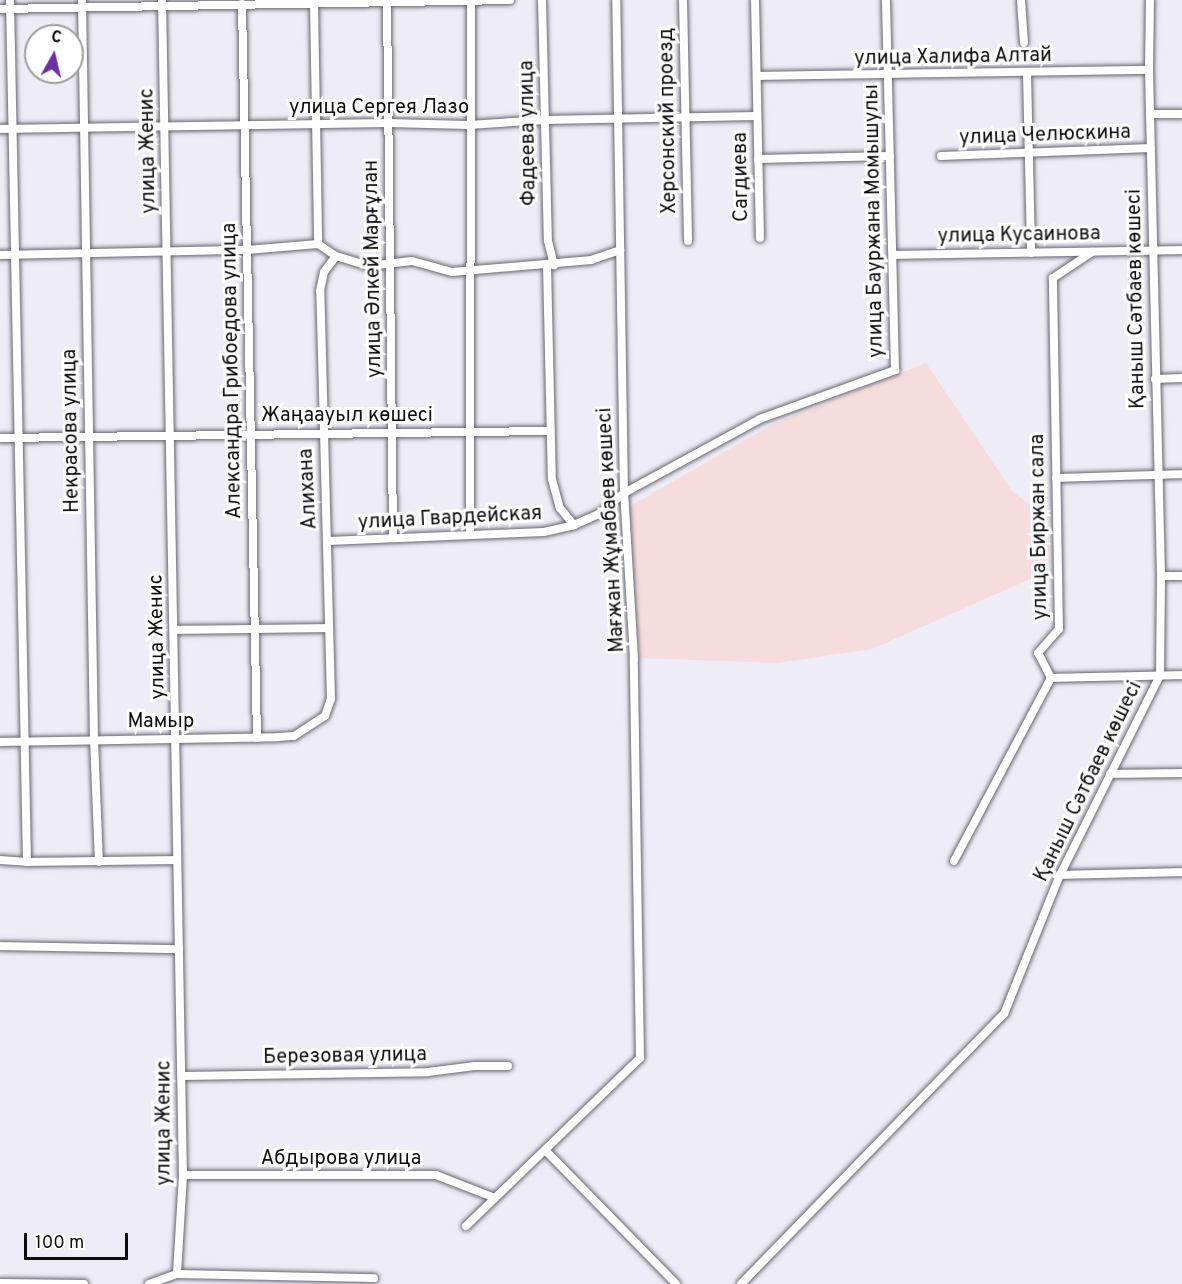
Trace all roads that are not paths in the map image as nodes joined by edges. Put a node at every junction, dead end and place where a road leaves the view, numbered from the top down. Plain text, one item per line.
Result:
1 (471, 0) edge
2 (510, 0) edge
3 (542, 0) edge
4 (616, 0) edge
5 (683, 0) edge
6 (755, 0) edge
7 (886, 0) edge
8 (1021, 0) edge
9 (1150, 0) edge
10 (387, 1) edge
11 (162, 2) edge
12 (314, 3) junction
13 (82, 4) edge
14 (242, 4) junction
15 (10, 5) edge
16 (0, 9) edge
17 (1024, 44) dead end
18 (1149, 70) junction
19 (1027, 74) junction
20 (757, 76) junction
21 (888, 76) junction
22 (1150, 114) junction
23 (1182, 114) edge
24 (757, 116) junction
25 (686, 117) junction
26 (618, 118) junction
27 (545, 120) junction
28 (388, 123) junction
29 (316, 124) junction
30 (469, 125) junction
31 (165, 126) junction
32 (245, 126) junction
33 (84, 127) junction
34 (0, 129) edge
35 (12, 129) junction
36 (1151, 148) junction
37 (1029, 154) junction
38 (890, 156) junction
39 (941, 156) dead end
40 (758, 159) junction
41 (760, 238) dead end
42 (688, 241) dead end
43 (318, 244) junction
44 (247, 250) junction
45 (620, 250) junction
46 (1182, 250) edge
47 (1154, 251) junction
48 (168, 252) junction
49 (1092, 252) junction
50 (86, 253) junction
51 (1031, 253) junction
52 (14, 254) junction
53 (0, 255) edge
54 (893, 255) junction
55 (336, 256) junction
56 (389, 263) junction
57 (550, 265) junction
58 (471, 271) junction
59 (895, 370) joint
60 (1182, 378) edge
61 (1155, 379) junction
62 (550, 431) junction
63 (393, 432) junction
64 (471, 432) junction
65 (250, 433) junction
66 (322, 433) junction
67 (171, 435) junction
68 (88, 437) junction
69 (0, 438) edge
70 (18, 438) junction
71 (1182, 474) edge
72 (1157, 475) junction
73 (1056, 478) junction
74 (624, 493) junction
75 (574, 525) junction
76 (470, 534) junction
77 (393, 538) junction
78 (328, 541) junction
79 (1161, 576) junction
80 (1182, 576) edge
81 (329, 628) junction
82 (253, 629) junction
83 (174, 630) junction
84 (1160, 675) junction
85 (1182, 675) edge
86 (1051, 678) junction
87 (319, 721) joint
88 (257, 738) junction
89 (94, 739) junction
90 (176, 739) junction
91 (0, 742) edge
92 (27, 742) junction
93 (1182, 773) edge
94 (1110, 774) junction
95 (0, 860) edge
96 (175, 860) junction
97 (954, 861) dead end
98 (27, 862) junction
99 (99, 862) junction
100 (1182, 872) edge
101 (1060, 875) junction
102 (0, 946) edge
103 (179, 949) junction
104 (508, 1066) dead end
105 (182, 1076) junction
106 (546, 1149) junction
107 (183, 1175) junction
108 (495, 1198) junction
109 (466, 1226) dead end
110 (177, 1274) junction
111 (374, 1278) dead end
112 (0, 1283) edge
113 (84, 1284) edge
114 (149, 1284) edge
115 (676, 1284) edge
116 (741, 1284) edge

1 - 2 street
1 - 10 street
1 - 30 street
3 - 27 street, Фадеева улица
4 - 26 street, Мағжан Жұмабаев көшесі
5 - 25 street, Херсонский проезд
6 - 20 street, Сагдиева
7 - 21 street, улица Бауржана Момышулы
8 - 17 street
9 - 18 street, Қаныш Сәтбаев көшесі
10 - 12 street
10 - 28 street, улица Әлкей Марғұлан
11 - 13 street
11 - 14 street
11 - 31 street, улица Женис
12 - 14 street
12 - 29 street
13 - 15 street
13 - 33 street, Некрасова улица
14 - 32 street, Александра Грибоедова улица
15 - 16 street
15 - 35 street
18 - 19 street, улица Халифа Алтай
18 - 22 street, Қаныш Сәтбаев көшесі
19 - 21 street, улица Халифа Алтай
19 - 37 street
20 - 21 street, улица Халифа Алтай
20 - 24 street, Сагдиева
21 - 38 street, улица Бауржана Момышулы
22 - 23 street
22 - 36 street, Қаныш Сәтбаев көшесі
24 - 25 street, улица Сергея Лазо
24 - 40 street, Сагдиева
25 - 26 street, улица Сергея Лазо
25 - 42 street, Херсонский проезд
26 - 27 street, улица Сергея Лазо
26 - 45 street, Мағжан Жұмабаев көшесі
27 - 30 street, улица Сергея Лазо
27 - 57 street, Фадеева улица
28 - 29 street, улица Сергея Лазо
28 - 30 street, улица Сергея Лазо
28 - 56 street, улица Әлкей Марғұлан
29 - 32 street, улица Сергея Лазо
29 - 43 street
30 - 58 street
31 - 32 street, улица Сергея Лазо
31 - 33 street, улица Сергея Лазо
31 - 48 street, улица Женис
32 - 44 street, Александра Грибоедова улица
33 - 35 street, улица Сергея Лазо
33 - 50 street, Некрасова улица
34 - 35 street, улица Сергея Лазо
35 - 52 street
36 - 37 street, улица Челюскина
36 - 47 street, Қаныш Сәтбаев көшесі
37 - 39 street, улица Челюскина
37 - 51 street
38 - 40 street
38 - 54 street, улица Бауржана Момышулы
40 - 41 street, Сагдиева
43 - 44 street
43 - 55 street
44 - 48 street
44 - 65 street, Александра Грибоедова улица
45 - 57 street
45 - 74 street, Мағжан Жұмабаев көшесі
46 - 47 street, улица Кусаинова
47 - 49 street, улица Кусаинова
47 - 61 street, Қаныш Сәтбаев көшесі
48 - 50 street
48 - 67 street, улица Женис
49 - 51 street, улица Кусаинова
49 - 73 street, улица Биржан сала
50 - 52 street
50 - 68 street, Некрасова улица
51 - 54 street, улица Кусаинова
52 - 53 street
52 - 70 street
54 - 59 street, улица Бауржана Момышулы
55 - 56 street
55 - 66 street, Алихана
56 - 58 street
56 - 63 street, улица Әлкей Марғұлан
57 - 58 street
57 - 62 street, Фадеева улица
58 - 64 street
59 - 74 street, улица Гвардейская
60 - 61 street
61 - 72 street, Қаныш Сәтбаев көшесі
62 - 64 street, Жаңаауыл көшесі
62 - 75 street, Фадеева улица
63 - 64 street, Жаңаауыл көшесі
63 - 66 street, Жаңаауыл көшесі
63 - 77 street, улица Әлкей Марғұлан
64 - 76 street
65 - 66 street, Жаңаауыл көшесі
65 - 67 street, Жаңаауыл көшесі
65 - 82 street, Александра Грибоедова улица
66 - 78 street, Алихана
67 - 68 street, Жаңаауыл көшесі
67 - 83 street, улица Женис
68 - 70 street, Жаңаауыл көшесі
68 - 89 street, Некрасова улица
69 - 70 street, Жаңаауыл көшесі
70 - 92 street
71 - 72 street
72 - 73 street
72 - 79 street, Қаныш Сәтбаев көшесі
73 - 86 street, улица Биржан сала
74 - 75 street, улица Гвардейская
74 - 106 street, Мағжан Жұмабаев көшесі
75 - 76 street, улица Гвардейская
76 - 77 street, улица Гвардейская
77 - 78 street, улица Гвардейская
78 - 81 street, Алихана
79 - 80 street
79 - 84 street, Қаныш Сәтбаев көшесі
81 - 82 street
81 - 87 street, Алихана
82 - 83 street
82 - 88 street, Александра Грибоедова улица
83 - 90 street, улица Женис
84 - 85 street
84 - 86 street
84 - 94 street, Қаныш Сәтбаев көшесі
86 - 97 street
87 - 88 street, Мамыр
88 - 90 street, Мамыр
89 - 90 street, Мамыр
89 - 92 street, Мамыр
89 - 99 street, Некрасова улица
90 - 96 street, улица Женис
91 - 92 street, Мамыр
92 - 98 street
93 - 94 street
94 - 101 street, Қаныш Сәтбаев көшесі
95 - 98 street
96 - 99 street
96 - 103 street, улица Женис
98 - 99 street
100 - 101 street
101 - 116 street, Қаныш Сәтбаев көшесі
102 - 103 street
103 - 105 street, улица Женис
104 - 105 street, Березовая улица
105 - 107 street, улица Женис
106 - 108 street
106 - 115 street
107 - 108 street, Абдырова улица
107 - 110 street, улица Женис
108 - 109 street
110 - 111 street
110 - 114 street
112 - 113 street

